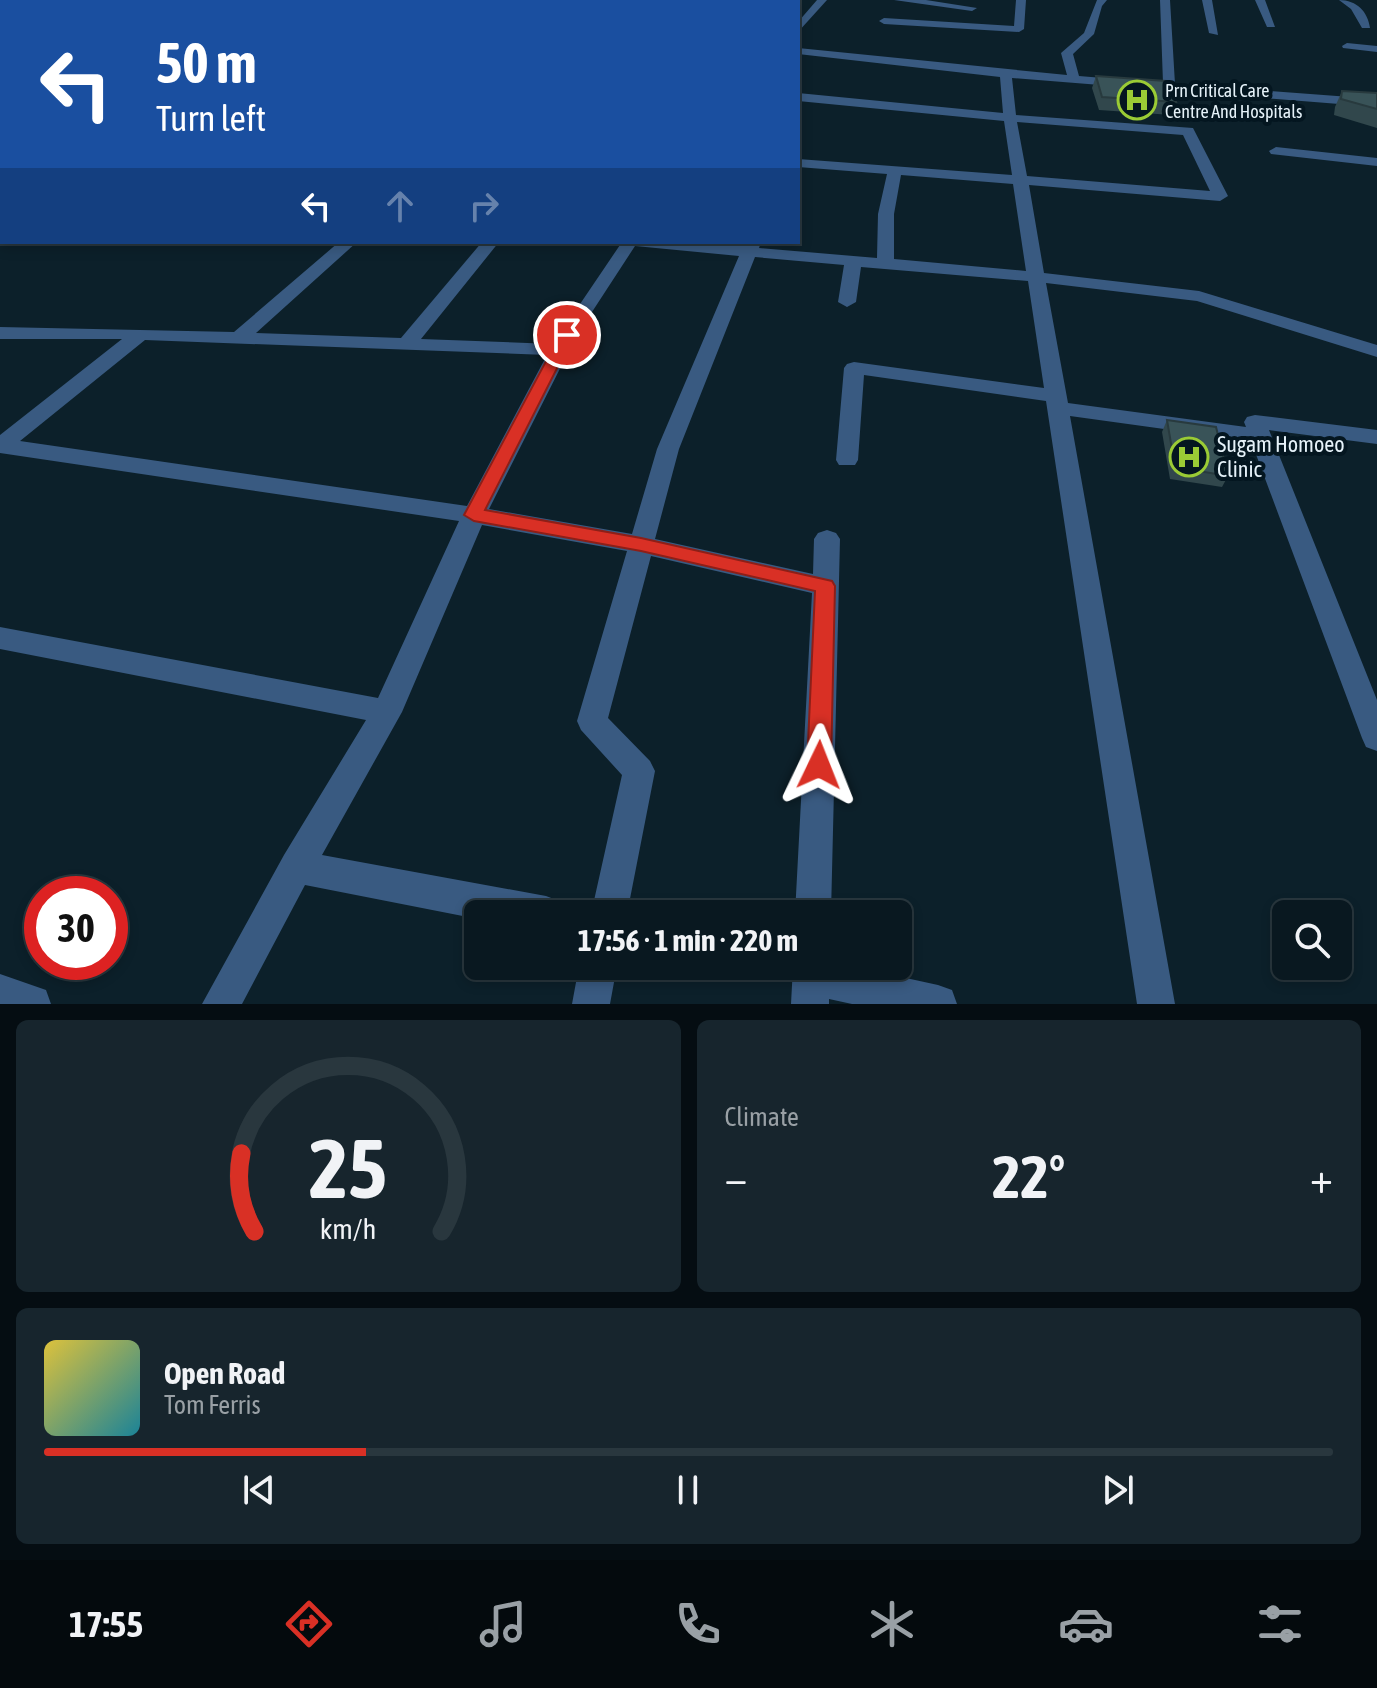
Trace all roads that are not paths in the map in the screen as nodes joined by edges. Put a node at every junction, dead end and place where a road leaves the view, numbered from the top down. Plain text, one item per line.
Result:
1 (822, 0) edge
2 (889, 0) edge
3 (899, 0) edge
4 (1021, 0) edge
5 (1102, 0) edge
6 (1165, 0) edge
7 (1207, 0) edge
8 (1260, 0) edge
9 (1344, 0) edge
10 (951, 7) junction
11 (972, 8) dead end
12 (884, 21) junction
13 (1271, 25) dead end
14 (1366, 26) dead end
15 (800, 27) edge
16 (943, 29) junction
17 (1214, 33) dead end
18 (882, 34) dead end
19 (1347, 46) dead end
20 (1377, 49) edge
21 (800, 51) edge
22 (1006, 74) junction
23 (1074, 80) junction
24 (1169, 86) junction
25 (800, 97) edge
26 (1377, 103) edge
27 (1010, 118) junction
28 (1276, 151) dead end
29 (1377, 162) edge
30 (800, 163) edge
31 (895, 171) junction
32 (1020, 180) junction
33 (347, 244) edge
34 (489, 244) edge
35 (629, 244) edge
36 (683, 244) edge
37 (751, 247) edge
38 (853, 260) junction
39 (885, 263) junction
40 (1037, 277) junction
41 (847, 302) dead end
42 (0, 333) edge
43 (139, 335) junction
44 (237, 339) junction
45 (405, 346) junction
46 (559, 350) junction
47 (1377, 351) edge
48 (1056, 402) junction
49 (1261, 436) junction
50 (1377, 437) edge
51 (1, 446) edge
52 (847, 460) dead end
53 (474, 515) junction
54 (827, 539) dead end
55 (641, 545) junction
56 (825, 586) junction
57 (0, 638) edge
58 (387, 712) junction
59 (1377, 738) edge
60 (296, 867) junction
61 (472, 900) edge
62 (612, 900) edge
63 (814, 900) edge
64 (595, 980) edge
65 (811, 982) edge
66 (0, 993) edge
67 (32, 1004) edge
68 (221, 1004) edge
69 (591, 1004) edge
70 (938, 1004) edge
71 (1156, 1004) edge

1 - 15 street
2 - 12 street
3 - 10 street
4 - 16 street
5 - 23 street
6 - 24 street
7 - 17 street
8 - 13 street
9 - 14 street
10 - 11 street
10 - 16 street
12 - 16 street
12 - 18 street
19 - 20 street
21 - 22 street
22 - 23 street
22 - 27 street
23 - 24 street
24 - 26 street
25 - 27 street
27 - 32 street
27 - 32 street
28 - 29 street
30 - 31 street
31 - 32 street
31 - 39 street
32 - 40 street
33 - 44 street
34 - 45 street
35 - 46 street
36 - 37 street
37 - 38 street
37 - 55 street
38 - 39 street
38 - 41 street
39 - 40 street
40 - 47 street
40 - 48 street
42 - 43 street
43 - 44 street
43 - 51 street
44 - 45 street
45 - 46 street
46 - 53 street
48 - 49 street
48 - 52 street
48 - 71 street
49 - 50 street
49 - 59 street
51 - 53 street
53 - 55 street
53 - 58 street
54 - 56 street
55 - 56 street
55 - 62 street
56 - 63 street
57 - 58 street
58 - 60 street
60 - 61 street
60 - 68 street
64 - 69 street
65 - 70 street
66 - 67 street

